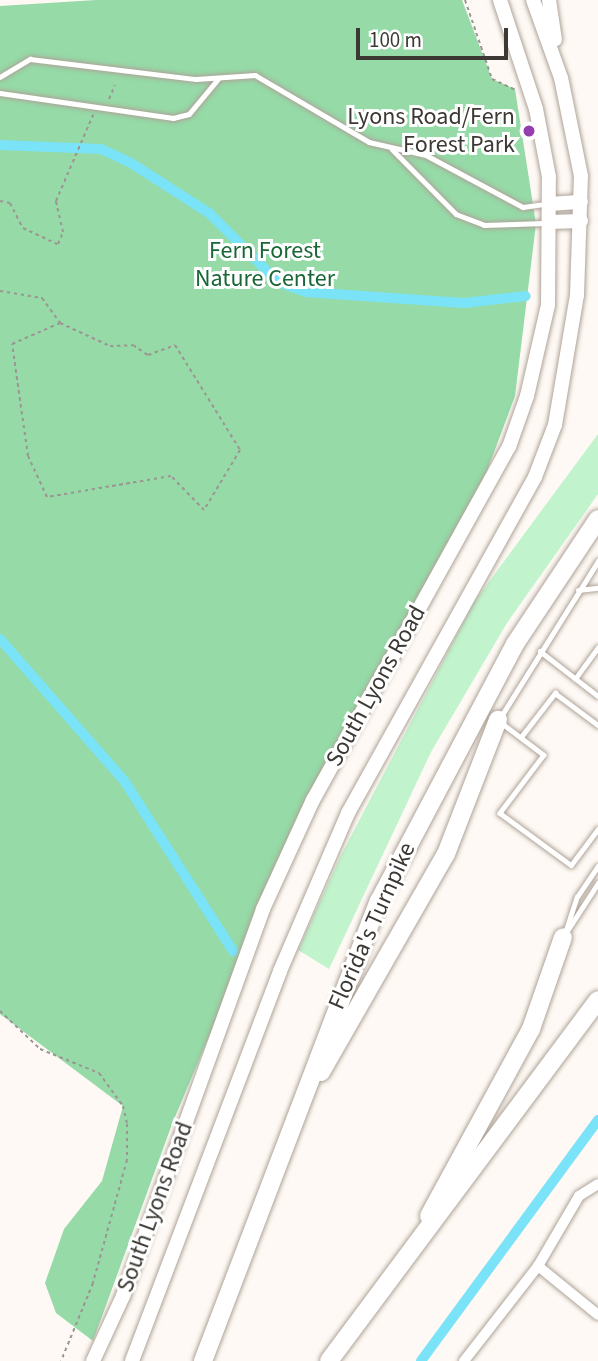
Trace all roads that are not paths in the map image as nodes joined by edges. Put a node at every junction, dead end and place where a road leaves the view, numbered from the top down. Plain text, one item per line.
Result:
1 (499, 0) edge
2 (533, 0) edge
3 (549, 0) edge
4 (0, 77) edge
5 (218, 79) junction
6 (0, 93) edge
7 (565, 96) junction
8 (391, 148) junction
9 (581, 202) junction
10 (550, 204) junction
11 (581, 221) junction
12 (550, 222) junction
13 (598, 519) edge
14 (598, 561) edge
15 (598, 588) edge
16 (577, 591) junction
17 (598, 647) edge
18 (540, 651) junction
19 (575, 679) junction
20 (598, 696) edge
21 (498, 720) junction
22 (598, 725) edge
23 (521, 737) junction
24 (598, 829) edge
25 (598, 866) edge
26 (598, 883) edge
27 (563, 937) junction
28 (598, 1000) edge
29 (300, 1101) junction
30 (598, 1184) edge
31 (412, 1251) junction
32 (538, 1266) junction
33 (598, 1315) edge
34 (93, 1361) edge
35 (132, 1361) edge
36 (203, 1361) edge
37 (329, 1361) edge
38 (464, 1361) edge

1 - 10 main road, South Lyons Road
2 - 7 main road, South Lyons Road
3 - 7 main road
4 - 5 lane
5 - 6 lane
5 - 8 lane
7 - 9 main road, South Lyons Road
8 - 10 lane
8 - 12 lane
9 - 10 main road
9 - 11 main road, South Lyons Road
10 - 12 main road, South Lyons Road
11 - 12 main road
11 - 35 main road, South Lyons Road
12 - 34 main road, South Lyons Road
13 - 29 highway, Florida's Turnpike
14 - 16 lane
15 - 16 lane
16 - 18 lane
17 - 19 lane
18 - 19 lane
18 - 21 lane
19 - 20 lane
21 - 23 lane
21 - 29 highway
22 - 23 lane
23 - 24 lane
25 - 27 lane
26 - 27 lane
27 - 31 highway
28 - 31 highway
29 - 36 highway, Florida's Turnpike
30 - 32 street
31 - 37 highway
32 - 33 street
32 - 38 street

